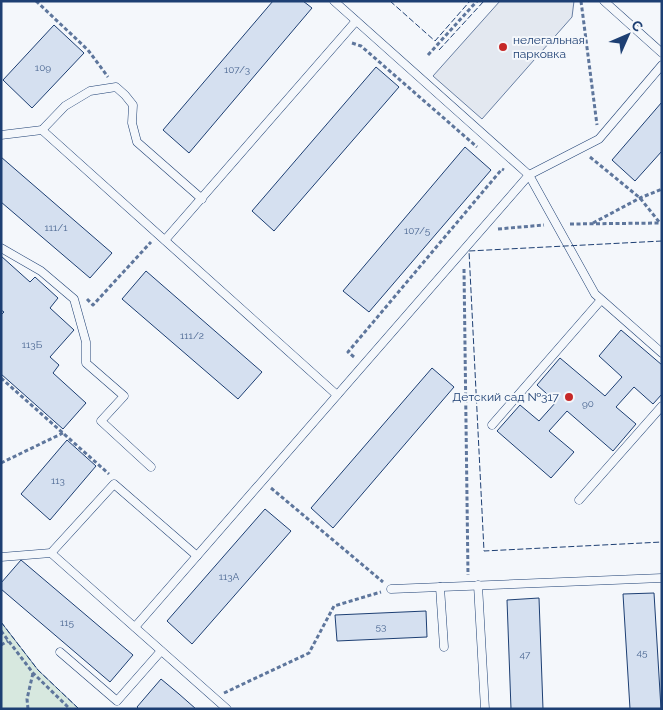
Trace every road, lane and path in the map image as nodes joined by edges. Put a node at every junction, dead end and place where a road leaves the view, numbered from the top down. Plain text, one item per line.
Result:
1 (36, 1) edge
2 (334, 1) edge
3 (477, 1) edge
4 (581, 1) edge
5 (604, 1) edge
6 (356, 21) junction
7 (352, 43) dead end
8 (662, 53) edge
9 (428, 55) dead end
10 (662, 65) edge
11 (116, 87) junction
12 (42, 130) junction
13 (1, 135) edge
14 (599, 139) junction
15 (580, 149) junction
16 (481, 151) dead end
17 (495, 163) dead end
18 (502, 169) junction
19 (529, 175) junction
20 (662, 189) edge
21 (640, 198) junction
22 (202, 199) junction
23 (660, 223) dead end
24 (592, 224) dead end
25 (158, 234) junction
26 (165, 240) junction
27 (1, 248) edge
28 (464, 250) junction
29 (86, 298) dead end
30 (601, 300) junction
31 (348, 352) dead end
32 (662, 353) edge
33 (1, 378) edge
34 (337, 395) junction
35 (662, 406) edge
36 (492, 424) dead end
37 (63, 433) junction
38 (1, 462) edge
39 (151, 467) dead end
40 (262, 481) junction
41 (114, 484) junction
42 (579, 500) dead end
43 (50, 553) junction
44 (196, 556) junction
45 (1, 557) edge
46 (662, 578) edge
47 (468, 585) junction
48 (478, 585) junction
49 (440, 586) junction
50 (391, 588) junction
51 (135, 627) junction
52 (1, 631) edge
53 (8, 641) junction
54 (1, 645) edge
55 (444, 647) dead end
56 (161, 651) junction
57 (60, 652) dead end
58 (33, 673) junction
59 (214, 698) junction
60 (28, 709) edge
61 (70, 709) edge
62 (227, 709) edge
63 (485, 709) edge

1 - 11 path
2 - 6 lane
3 - 9 path
4 - 14 path
5 - 8 lane
6 - 19 lane
6 - 22 lane
7 - 16 path
10 - 14 lane
11 - 12 lane
11 - 22 lane
12 - 13 lane
12 - 25 lane
14 - 15 lane
15 - 19 lane
15 - 21 path
17 - 18 path
18 - 19 path
18 - 31 path
19 - 28 lane
19 - 30 lane
20 - 21 path
21 - 23 path
21 - 24 path
22 - 26 lane
25 - 26 lane
25 - 29 path
26 - 34 lane
27 - 39 lane
28 - 34 lane
28 - 47 path
30 - 32 lane
30 - 36 lane
33 - 37 path
34 - 40 lane
35 - 42 lane
37 - 38 path
37 - 41 path
40 - 44 lane
40 - 50 path
41 - 43 lane
41 - 44 lane
43 - 45 lane
43 - 51 lane
44 - 51 lane
46 - 48 lane
47 - 48 lane
47 - 49 lane
48 - 63 lane
49 - 50 lane
49 - 55 lane
50 - 59 path
51 - 56 lane
52 - 53 path
53 - 54 path
53 - 58 path
56 - 57 lane
56 - 59 lane
58 - 60 path
58 - 61 path
59 - 62 lane

